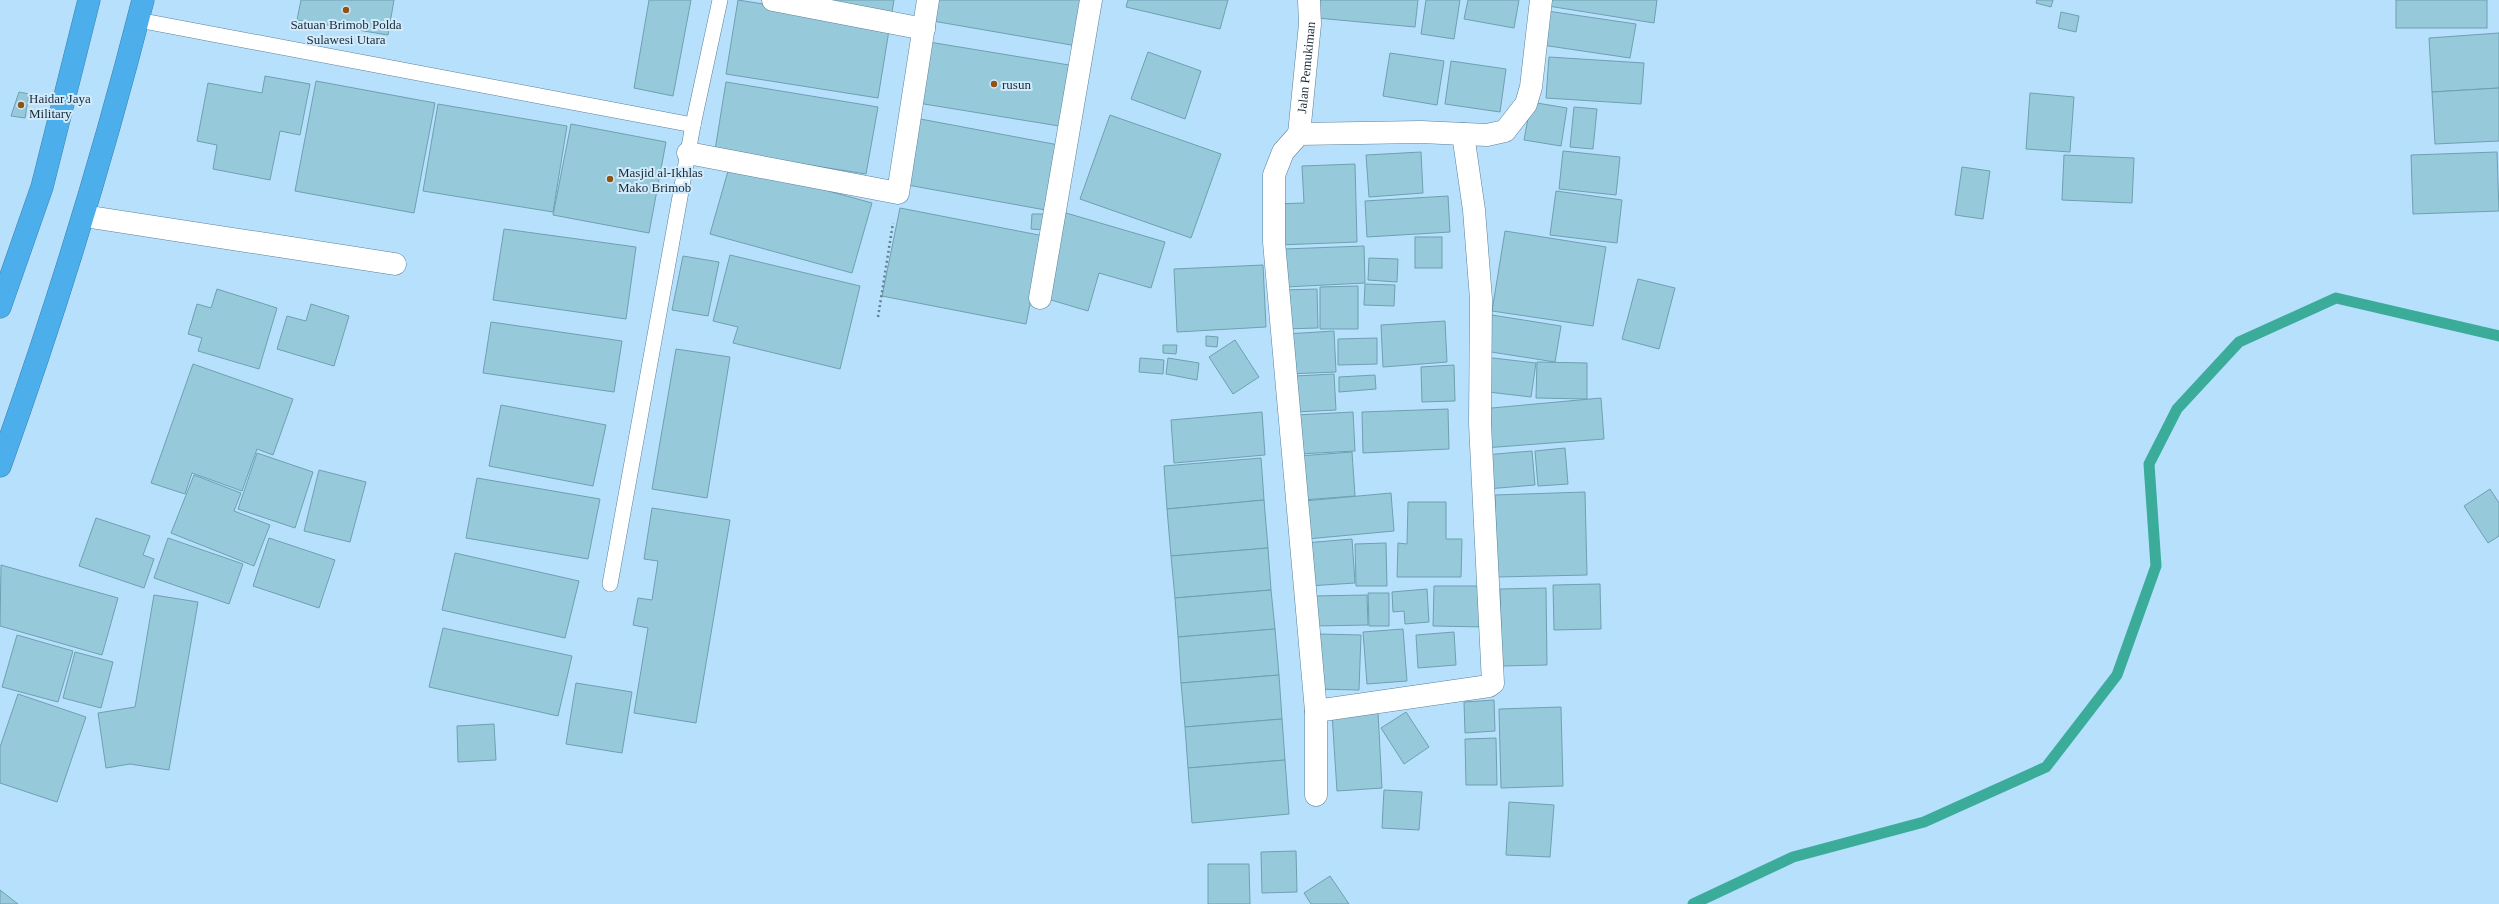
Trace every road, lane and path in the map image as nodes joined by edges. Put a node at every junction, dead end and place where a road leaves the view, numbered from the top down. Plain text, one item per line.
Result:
1 (89, 0) edge
2 (720, 0) edge
3 (773, 0) edge
4 (928, 0) edge
5 (1091, 0) edge
6 (1309, 0) edge
7 (1541, 0) edge
8 (141, 10) edge
9 (924, 29) junction
10 (693, 125) junction
11 (1299, 134) junction
12 (1463, 134) junction
13 (688, 153) junction
14 (898, 193) junction
15 (84, 216) junction
16 (395, 264) dead end
17 (1040, 298) dead end
18 (0, 307) edge
19 (878, 317) dead end
20 (0, 466) edge
21 (610, 584) dead end
22 (1316, 711) junction
23 (1316, 795) dead end

1 - 18 highway
2 - 10 lane
3 - 9 street
4 - 9 street
5 - 17 street
6 - 11 street, Jalan Pemukiman
7 - 12 street
8 - 10 lane
8 - 15 highway
9 - 14 street
10 - 13 lane
11 - 12 street
11 - 22 street
12 - 22 street
13 - 14 street
13 - 21 lane
14 - 19 path
15 - 16 street
15 - 20 highway
22 - 23 street

